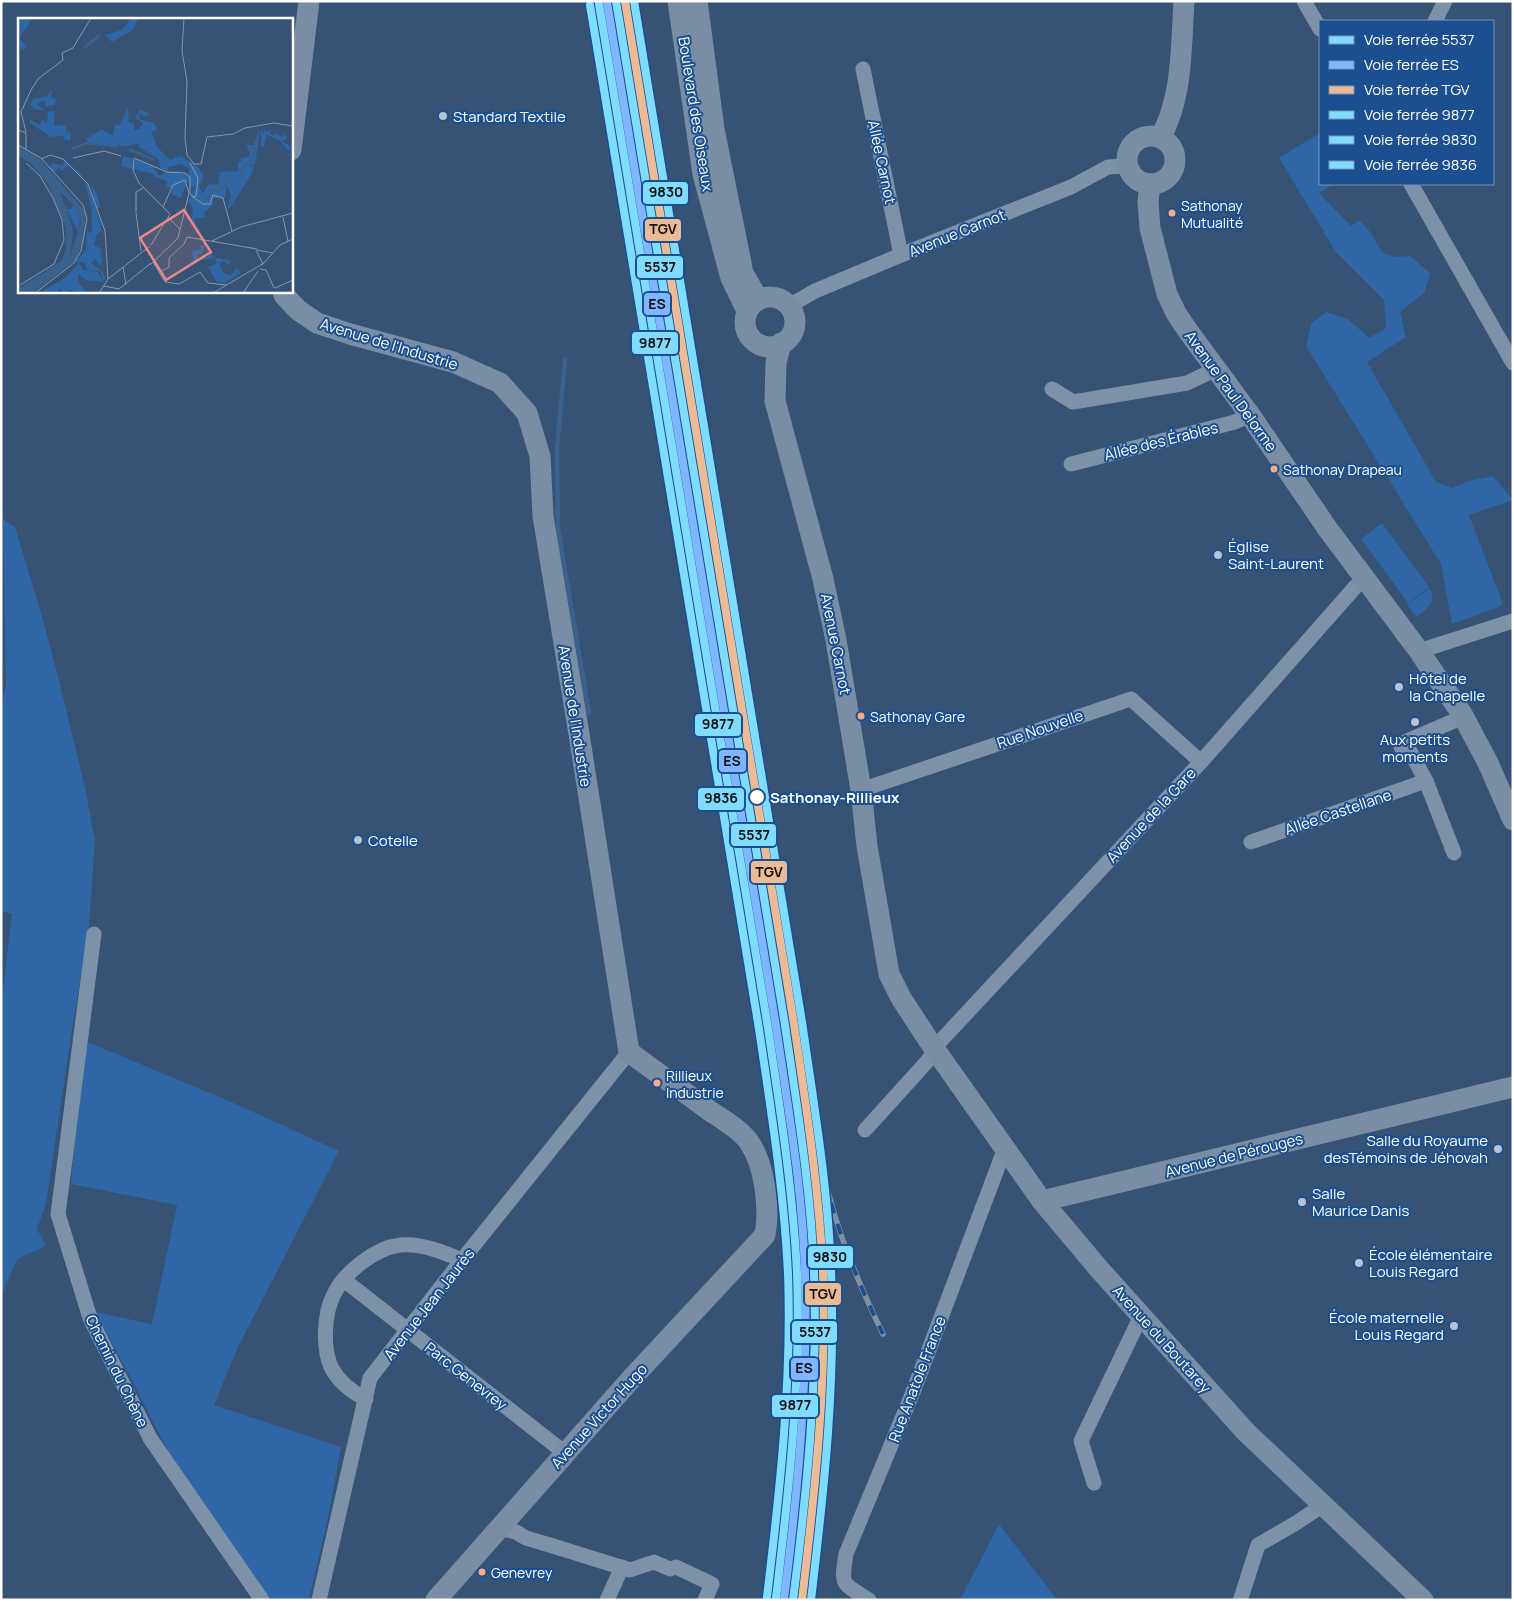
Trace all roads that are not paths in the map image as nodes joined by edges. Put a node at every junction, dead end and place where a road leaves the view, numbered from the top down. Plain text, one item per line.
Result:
1 (309, 1) edge
2 (1184, 1) edge
3 (1304, 1) edge
4 (1445, 1) edge
5 (683, 2) edge
6 (1436, 20) edge
7 (1319, 27) edge
8 (863, 69) dead end
9 (1160, 138) junction
10 (292, 142) edge
11 (1127, 166) junction
12 (1150, 184) junction
13 (1412, 185) edge
14 (901, 255) junction
15 (283, 292) edge
16 (753, 305) junction
17 (788, 306) junction
18 (772, 345) junction
19 (1513, 364) edge
20 (1216, 369) junction
21 (1052, 389) dead end
22 (1250, 415) junction
23 (1071, 464) dead end
24 (1364, 577) junction
25 (1513, 621) edge
26 (1420, 652) junction
27 (1463, 717) junction
28 (1201, 762) junction
29 (1426, 781) junction
30 (861, 790) junction
31 (1513, 820) edge
32 (1251, 842) dead end
33 (1454, 853) dead end
34 (94, 934) dead end
35 (934, 1048) junction
36 (629, 1052) junction
37 (1513, 1087) edge
38 (865, 1130) dead end
39 (1004, 1148) junction
40 (1042, 1201) junction
41 (462, 1260) junction
42 (344, 1280) junction
43 (1141, 1316) junction
44 (407, 1331) junction
45 (366, 1399) junction
46 (566, 1454) junction
47 (1094, 1483) dead end
48 (1323, 1506) junction
49 (500, 1528) junction
50 (622, 1567) junction
51 (1241, 1598) dead end
52 (262, 1600) edge
53 (319, 1600) edge
54 (436, 1600) edge
55 (607, 1600) edge
56 (705, 1600) edge
57 (869, 1600) edge
58 (1423, 1600) edge

1 - 10 street
2 - 9 street
3 - 7 street
4 - 6 street
5 - 16 street, Boulevard des Oiseaux
8 - 14 street, Allée Carnot
9 - 11 street
9 - 12 street
11 - 12 street
11 - 14 street, Avenue Carnot
12 - 20 street, Avenue Paul Delorme
13 - 19 street
14 - 17 street, Avenue Carnot
15 - 36 street, Avenue de l'Industrie
16 - 17 street
16 - 18 street
17 - 18 street
18 - 30 street, Avenue Carnot
20 - 21 street
20 - 22 street, Avenue Paul Delorme
22 - 23 street, Allée des Érables
22 - 24 street, Avenue Paul Delorme
24 - 26 street, Avenue Paul Delorme
24 - 28 street, Avenue de la Gare
25 - 26 street
26 - 27 street, Avenue Paul Delorme
27 - 29 street
27 - 31 street, Avenue Paul Delorme
28 - 30 street, Rue Nouvelle
28 - 35 street, Avenue de la Gare
29 - 32 street, Allée Castellane
29 - 33 street
30 - 35 street, Avenue Carnot
34 - 52 street, Chemin du Chêne
35 - 38 street, Avenue de la Gare
35 - 39 street, Avenue du Boutarey
36 - 41 street, Avenue Jean Jaurès
36 - 46 street, Avenue Victor Hugo
37 - 40 street, Avenue de Pérouges
39 - 40 street, Avenue du Boutarey
39 - 57 street, Rue Anatole France
40 - 43 street, Avenue du Boutarey
41 - 42 street
41 - 44 street, Avenue Jean Jaurès
42 - 44 street, Parc Genevrey
42 - 45 street
43 - 47 street
43 - 48 street, Avenue du Boutarey
44 - 45 street, Avenue Jean Jaurès
44 - 46 street, Parc Genevrey
45 - 53 street, Avenue Jean Jaurès
46 - 49 street, Avenue Victor Hugo
48 - 51 street
48 - 58 street, Avenue du Boutarey
49 - 50 street
49 - 54 street, Avenue Victor Hugo
50 - 55 street
50 - 56 street

